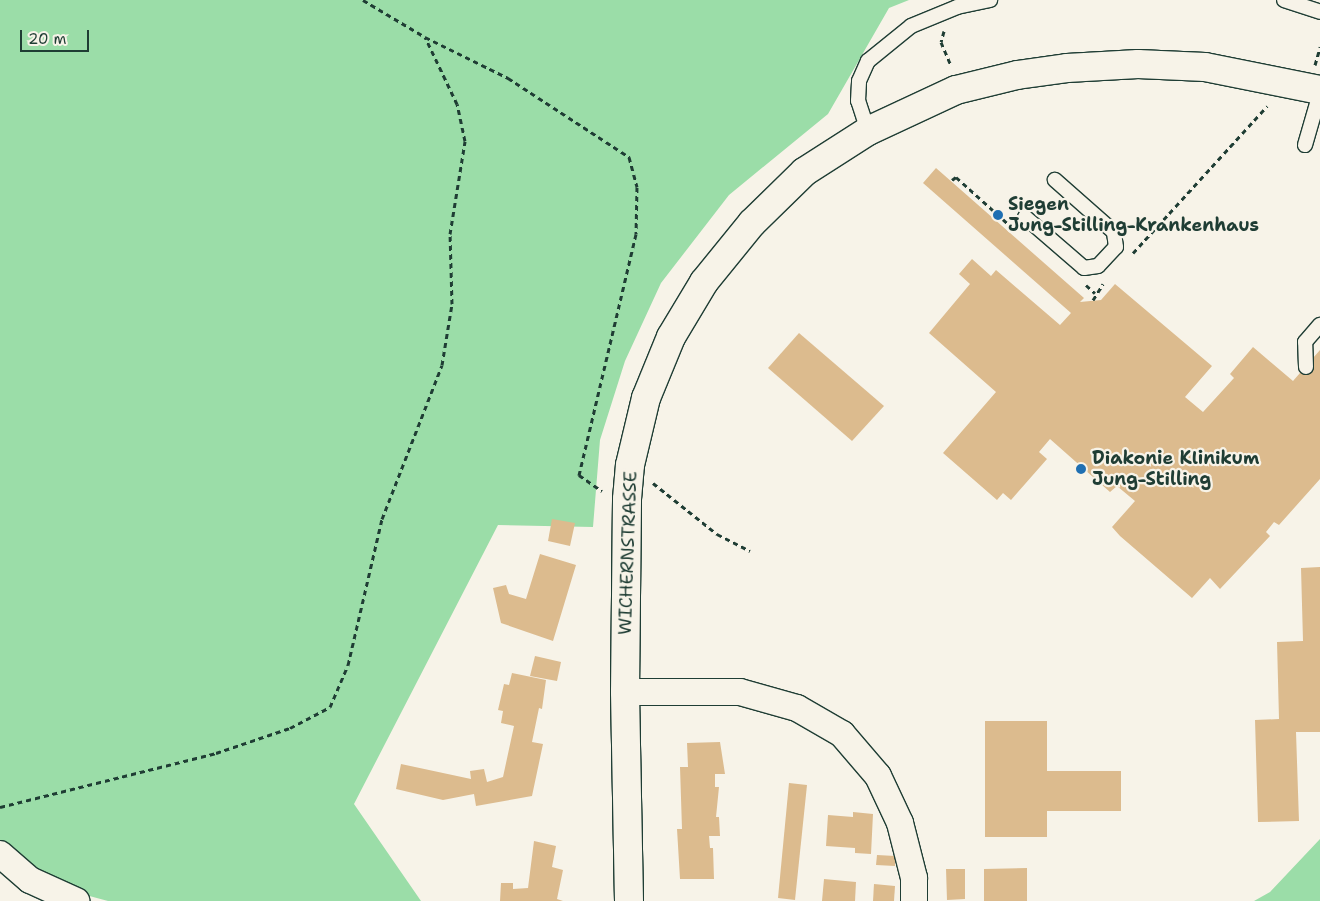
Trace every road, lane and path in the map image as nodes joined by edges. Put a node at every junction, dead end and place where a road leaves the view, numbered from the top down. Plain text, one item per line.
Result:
1 (363, 0) edge
2 (990, 0) edge
3 (1284, 0) edge
4 (1320, 12) edge
5 (425, 37) junction
6 (941, 42) dead end
7 (1320, 48) edge
8 (1316, 61) dead end
9 (950, 62) dead end
10 (1320, 91) edge
11 (1266, 106) dead end
12 (868, 131) junction
13 (1305, 145) dead end
14 (1055, 180) dead end
15 (1026, 216) dead end
16 (1153, 232) dead end
17 (1095, 293) dead end
18 (1093, 300) dead end
19 (1320, 325) edge
20 (1306, 367) dead end
21 (630, 466) junction
22 (627, 508) junction
23 (750, 551) dead end
24 (625, 692) junction
25 (0, 807) edge
26 (0, 854) edge
27 (76, 901) edge
28 (629, 901) edge
29 (914, 901) edge

1 - 5 path
2 - 12 lane
3 - 4 lane
5 - 22 path
5 - 25 path
6 - 9 path
7 - 8 path
10 - 12 street, WICHERNSTRASSE
10 - 13 lane
11 - 16 path
12 - 21 street, WICHERNSTRASSE
14 - 15 lane
17 - 18 path
19 - 20 lane
21 - 22 street, WICHERNSTRASSE
21 - 23 path
22 - 24 street, WICHERNSTRASSE
24 - 28 street, WICHERNSTRASSE
24 - 29 street
26 - 27 street

